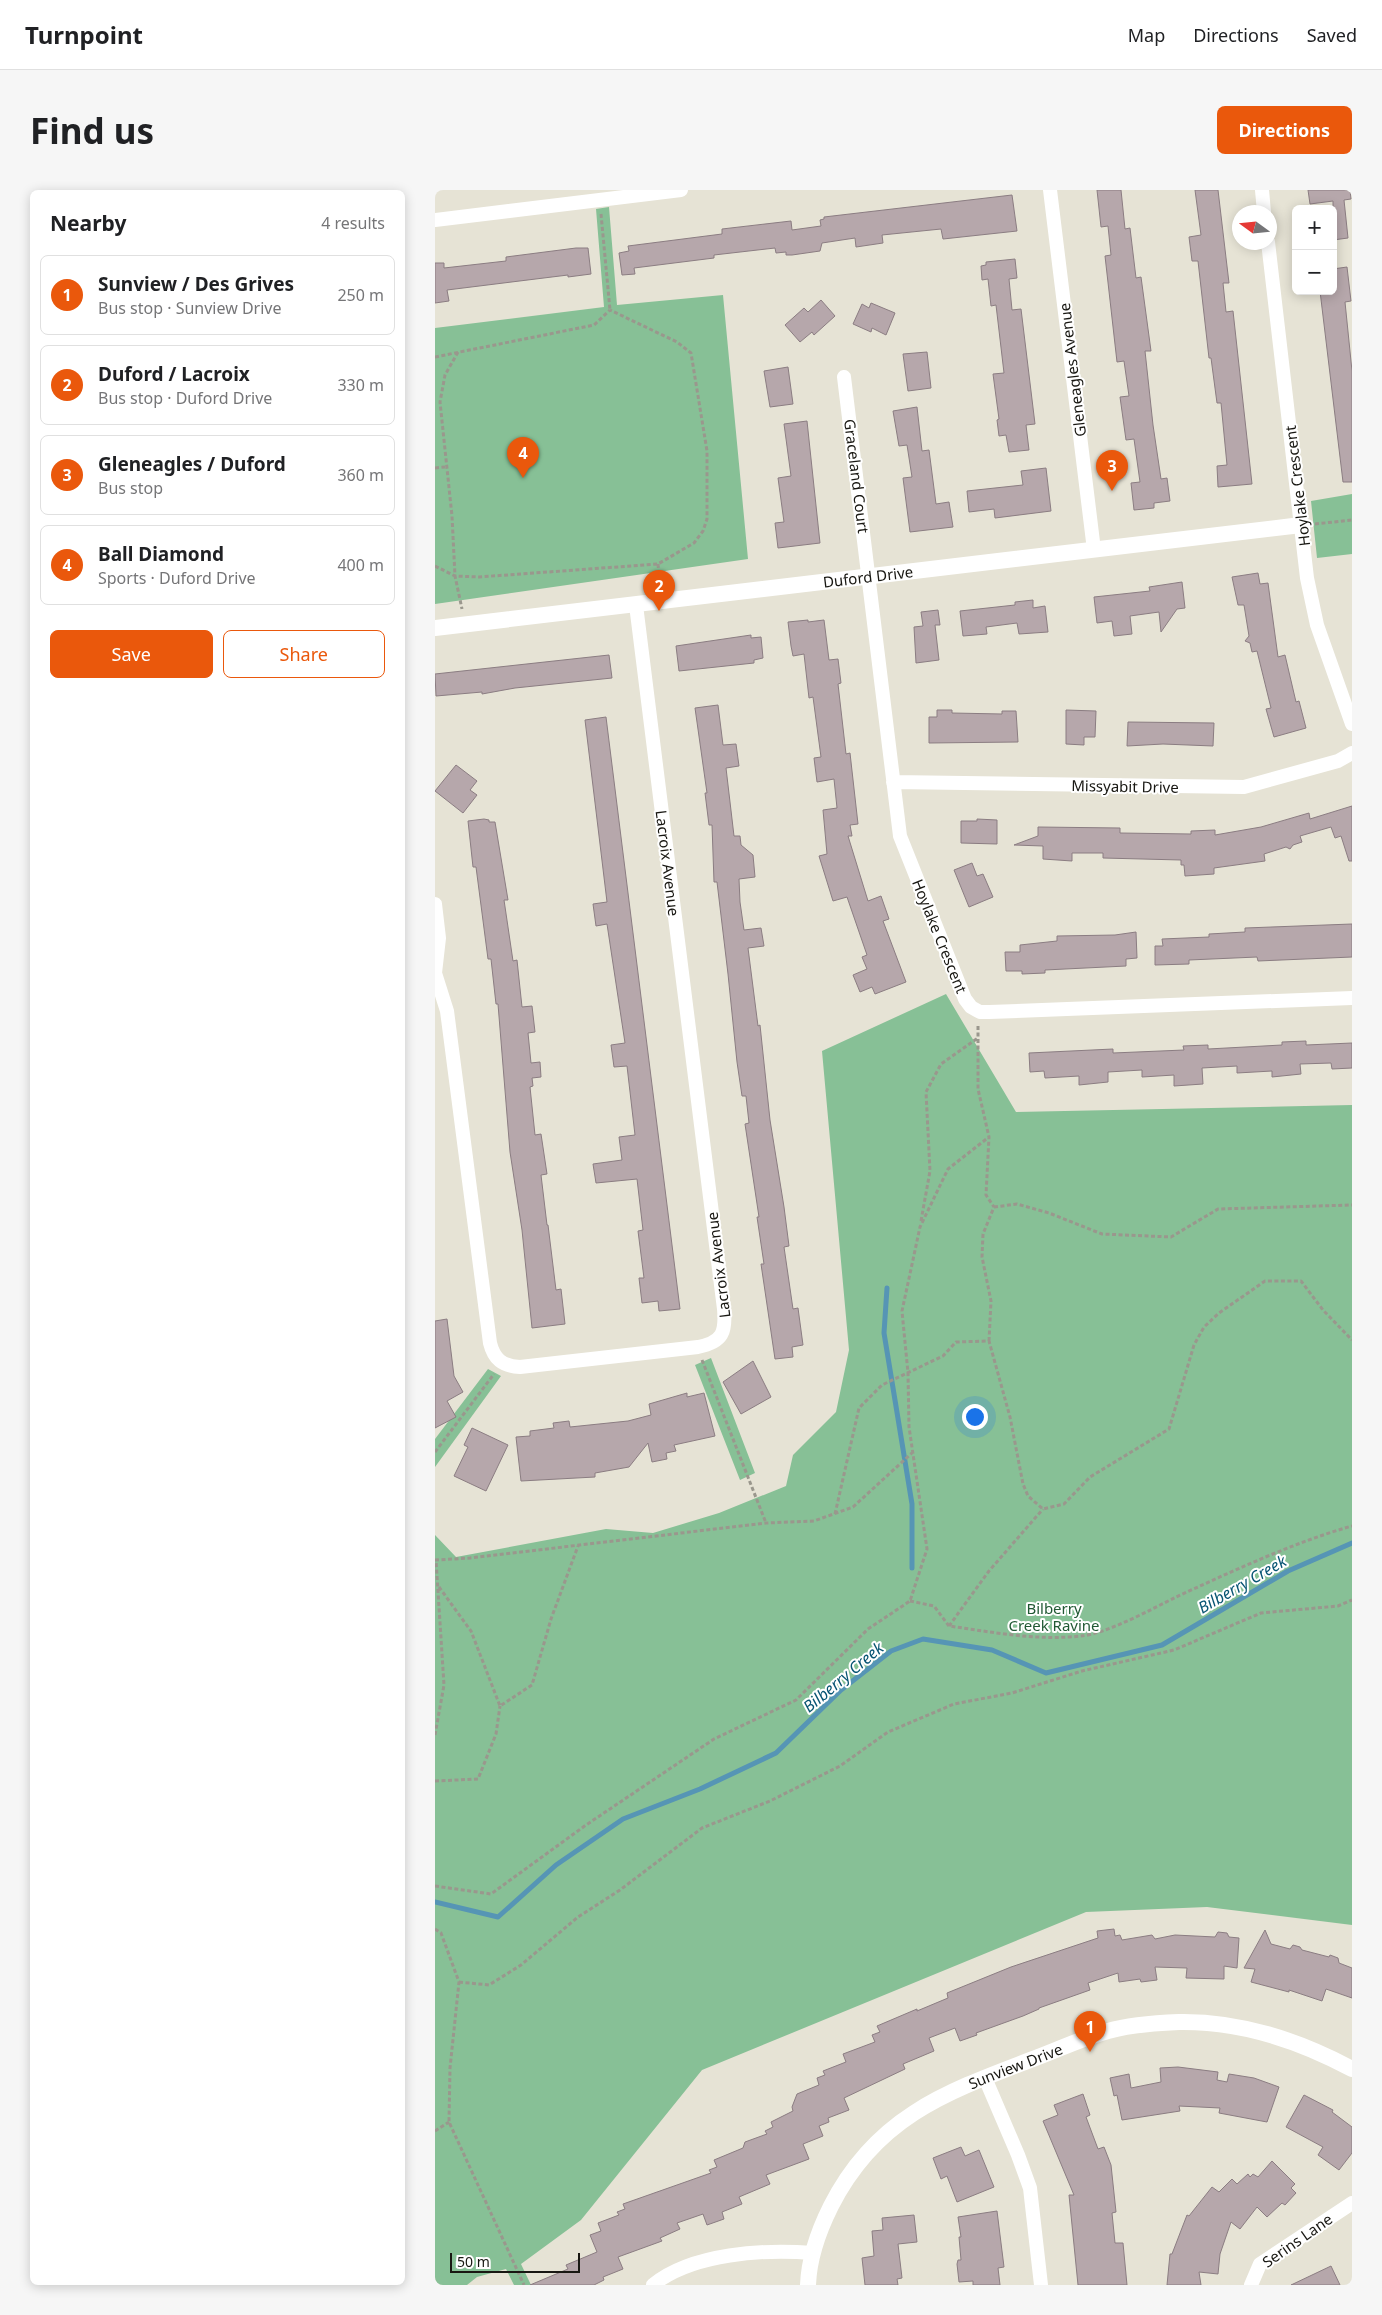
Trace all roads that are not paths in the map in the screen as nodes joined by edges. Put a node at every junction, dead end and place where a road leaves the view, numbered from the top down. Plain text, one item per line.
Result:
1 (681, 190) edge
2 (1050, 190) edge
3 (1262, 190) edge
4 (601, 195) edge
5 (1263, 205) edge
6 (435, 220) edge
7 (1269, 250) edge
8 (844, 378) dead end
9 (1301, 525) junction
10 (1094, 550) junction
11 (869, 576) junction
12 (636, 605) junction
13 (435, 628) edge
14 (1352, 724) edge
15 (1352, 754) edge
16 (893, 782) junction
17 (435, 904) edge
18 (435, 973) edge
19 (1352, 998) edge
20 (1352, 2069) edge
21 (985, 2078) junction
22 (1352, 2203) edge
23 (813, 2253) junction
24 (653, 2285) edge
25 (808, 2285) edge
26 (1041, 2285) edge
27 (1251, 2285) edge

1 - 4 street
2 - 10 street, Gleneagles Avenue
3 - 5 street
4 - 6 street
7 - 9 street, Hoylake Crescent
8 - 11 street, Graceland Court
9 - 10 street, Duford Drive
9 - 14 street, Hoylake Crescent
10 - 11 street, Duford Drive
11 - 12 street, Duford Drive
11 - 16 street, Hoylake Crescent
12 - 13 street, Duford Drive
12 - 18 street, Lacroix Avenue
15 - 16 street, Missyabit Drive
16 - 19 street, Hoylake Crescent
17 - 18 street
20 - 21 street, Sunview Drive
21 - 23 street, Sunview Drive
21 - 26 street
22 - 27 street, Serins Lane
23 - 24 street
23 - 25 street, Sunview Drive

